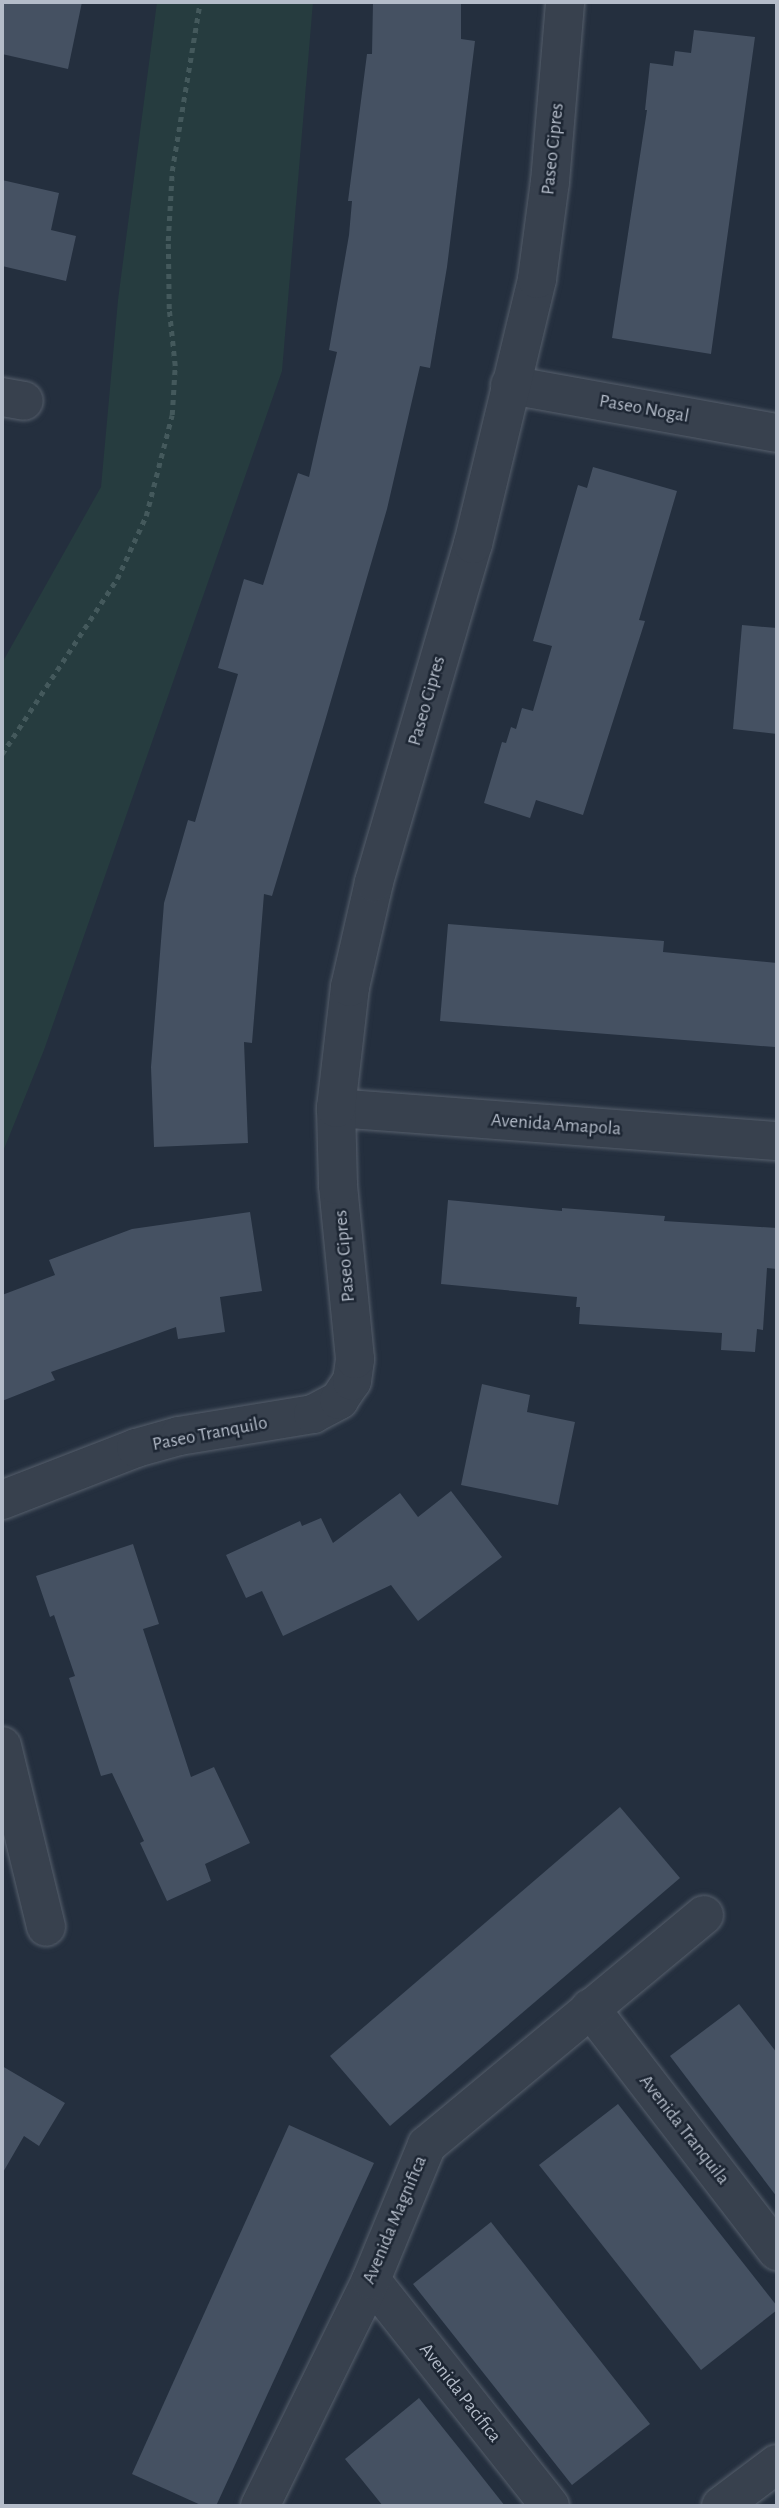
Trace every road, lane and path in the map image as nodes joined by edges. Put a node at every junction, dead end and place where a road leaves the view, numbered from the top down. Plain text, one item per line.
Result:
1 (200, 2) edge
2 (565, 2) edge
3 (510, 385) junction
4 (777, 433) edge
5 (2, 754) edge
6 (336, 1108) junction
7 (777, 1141) edge
8 (339, 1400) joint
9 (2, 1500) edge
10 (2, 1746) edge
11 (704, 1915) dead end
12 (46, 1927) dead end
13 (590, 2008) junction
14 (777, 2251) edge
15 (371, 2280) junction
16 (777, 2464) edge
17 (260, 2506) edge
18 (550, 2506) edge
19 (721, 2506) edge

1 - 5 path
2 - 3 street, Paseo Cipres
3 - 4 street, Paseo Nogal
3 - 6 street, Paseo Cipres
6 - 7 street, Avenida Amapola
6 - 8 street, Paseo Cipres
8 - 9 street, Paseo Tranquilo
10 - 12 street
11 - 13 street, Avenida Magnifica
13 - 14 street, Avenida Tranquila
13 - 15 street, Avenida Magnifica
15 - 17 street, Avenida Magnifica
15 - 18 street, Avenida Pacifica
16 - 19 street

